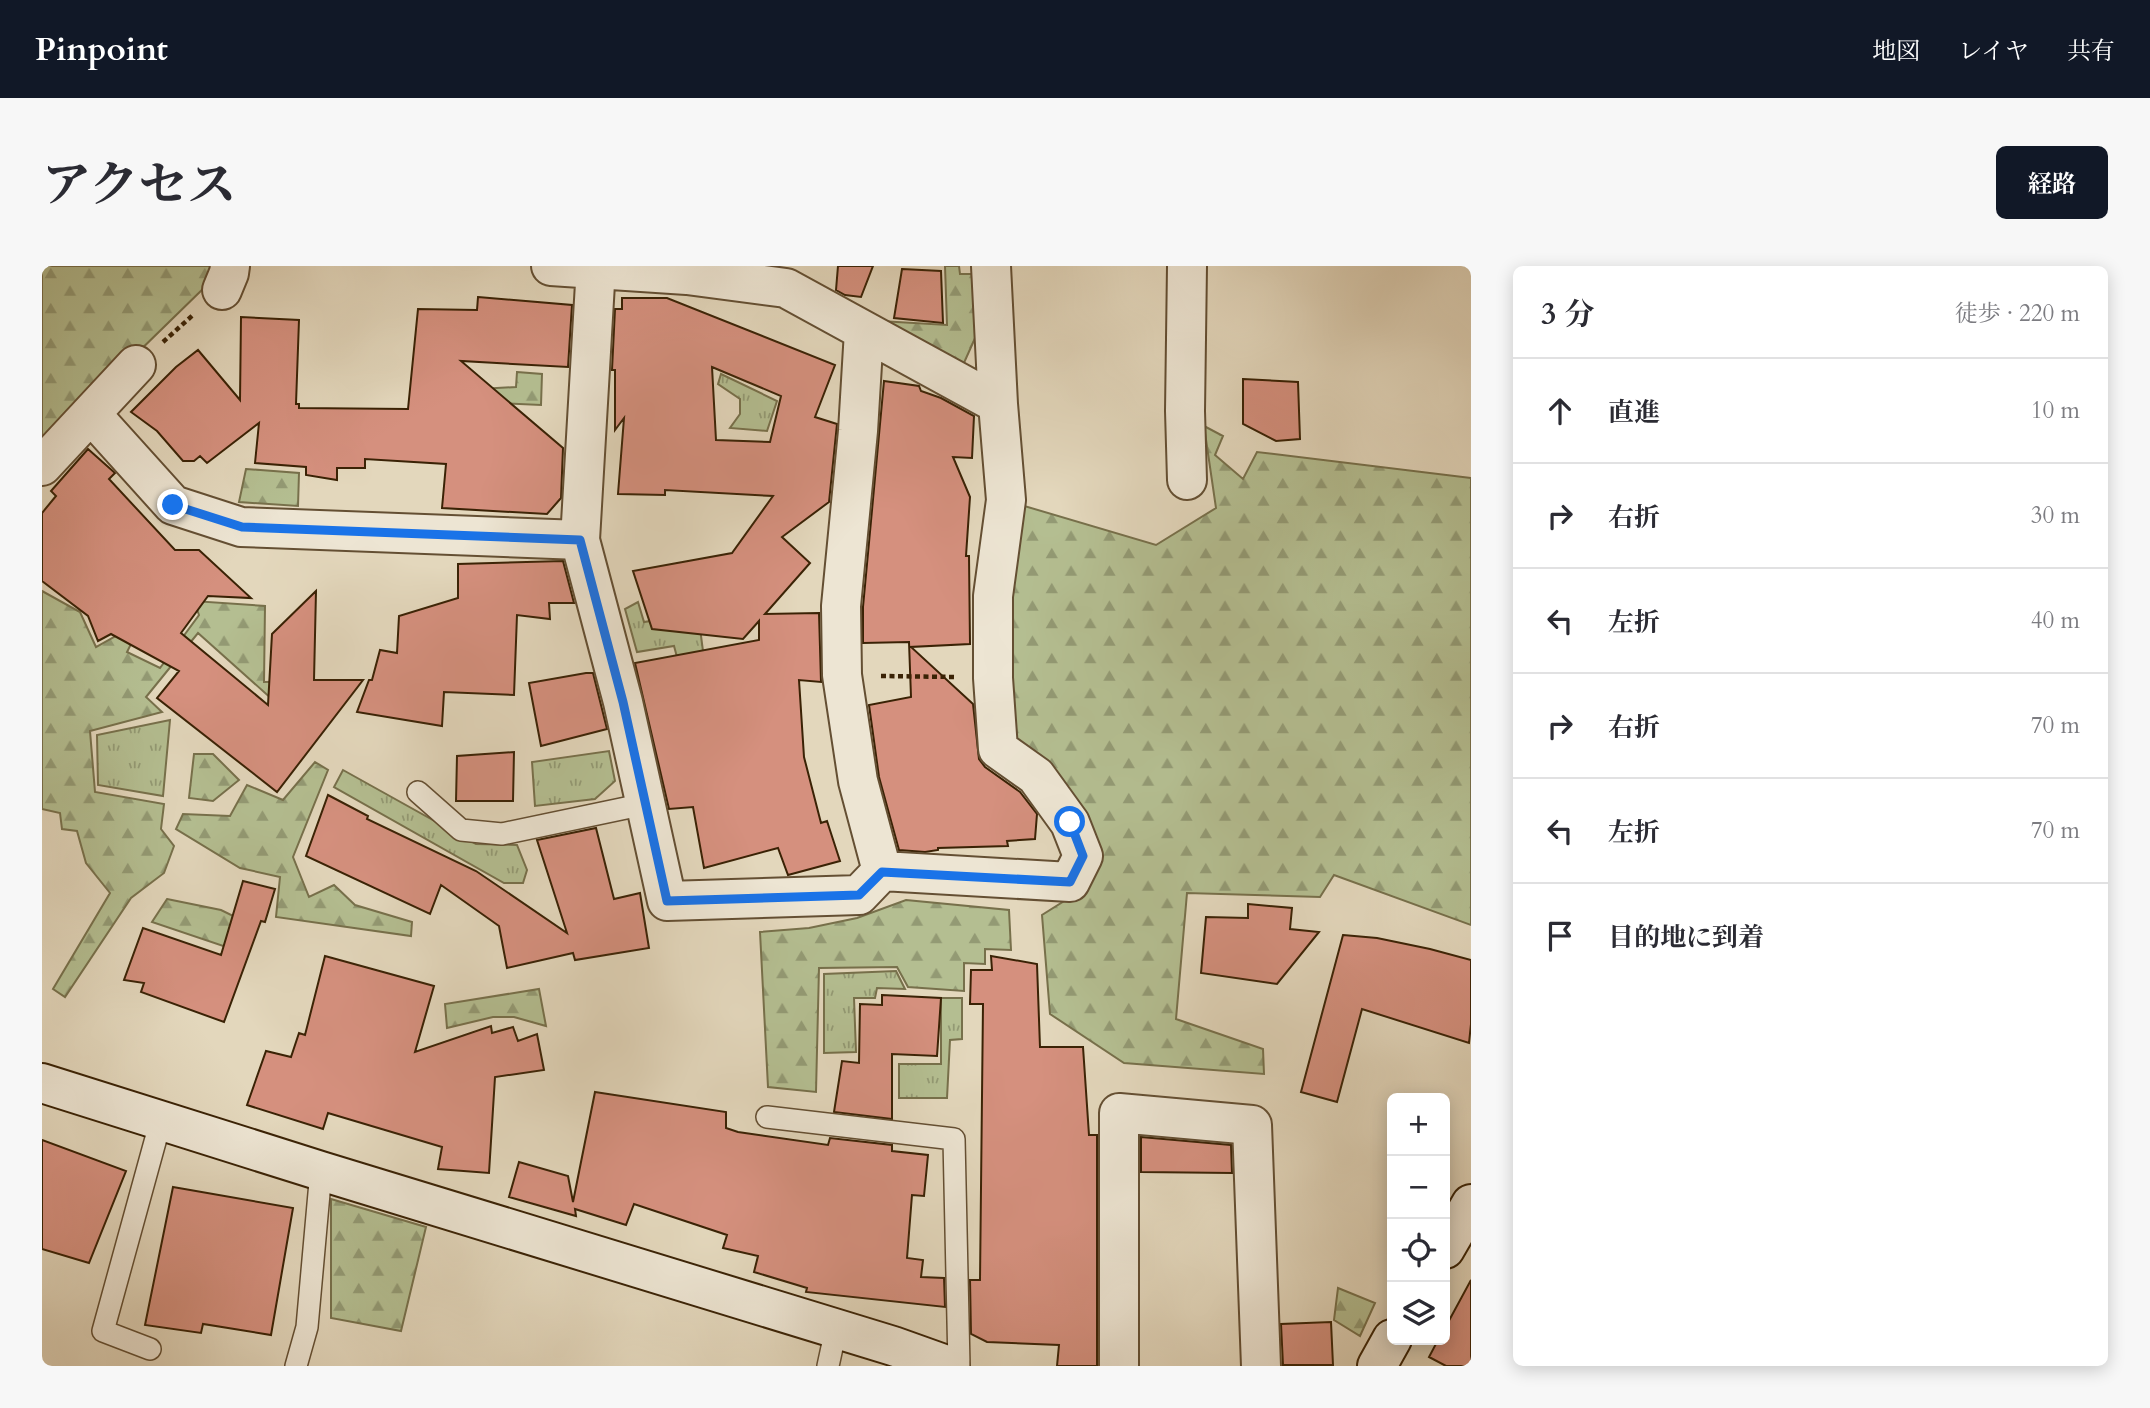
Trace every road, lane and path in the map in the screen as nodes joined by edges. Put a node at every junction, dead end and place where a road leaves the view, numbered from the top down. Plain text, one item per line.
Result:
1 (551, 266) edge
2 (991, 266) edge
3 (1187, 266) edge
4 (596, 267) edge
5 (226, 278) edge
6 (864, 331) junction
7 (136, 365) joint
8 (998, 404) junction
9 (91, 414) junction
10 (42, 466) edge
11 (1187, 480) dead end
12 (580, 540) junction
13 (842, 675) junction
14 (993, 678) junction
15 (418, 792) dead end
16 (645, 804) junction
17 (882, 872) junction
18 (42, 1083) edge
19 (767, 1117) dead end
20 (161, 1120) junction
21 (321, 1171) junction
22 (1471, 1204) edge
23 (1450, 1240) edge
24 (836, 1329) junction
25 (1389, 1345) edge
26 (150, 1349) dead end
27 (296, 1366) edge
28 (828, 1366) edge
29 (949, 1366) edge
30 (960, 1366) edge
31 (1119, 1366) edge
32 (1261, 1366) edge
33 (1377, 1366) edge

1 - 4 street
2 - 8 street
3 - 11 street
4 - 6 street
4 - 12 street
5 - 7 path
6 - 8 street
6 - 13 street
7 - 9 street
8 - 14 street
9 - 10 street
9 - 12 street
12 - 16 street
13 - 14 path
13 - 17 street
14 - 17 street
15 - 16 lane
16 - 17 street
18 - 20 street
19 - 30 lane
20 - 21 street
20 - 26 lane
21 - 24 street
21 - 27 lane
22 - 23 street
24 - 28 lane
24 - 29 street
25 - 33 street
31 - 32 street

